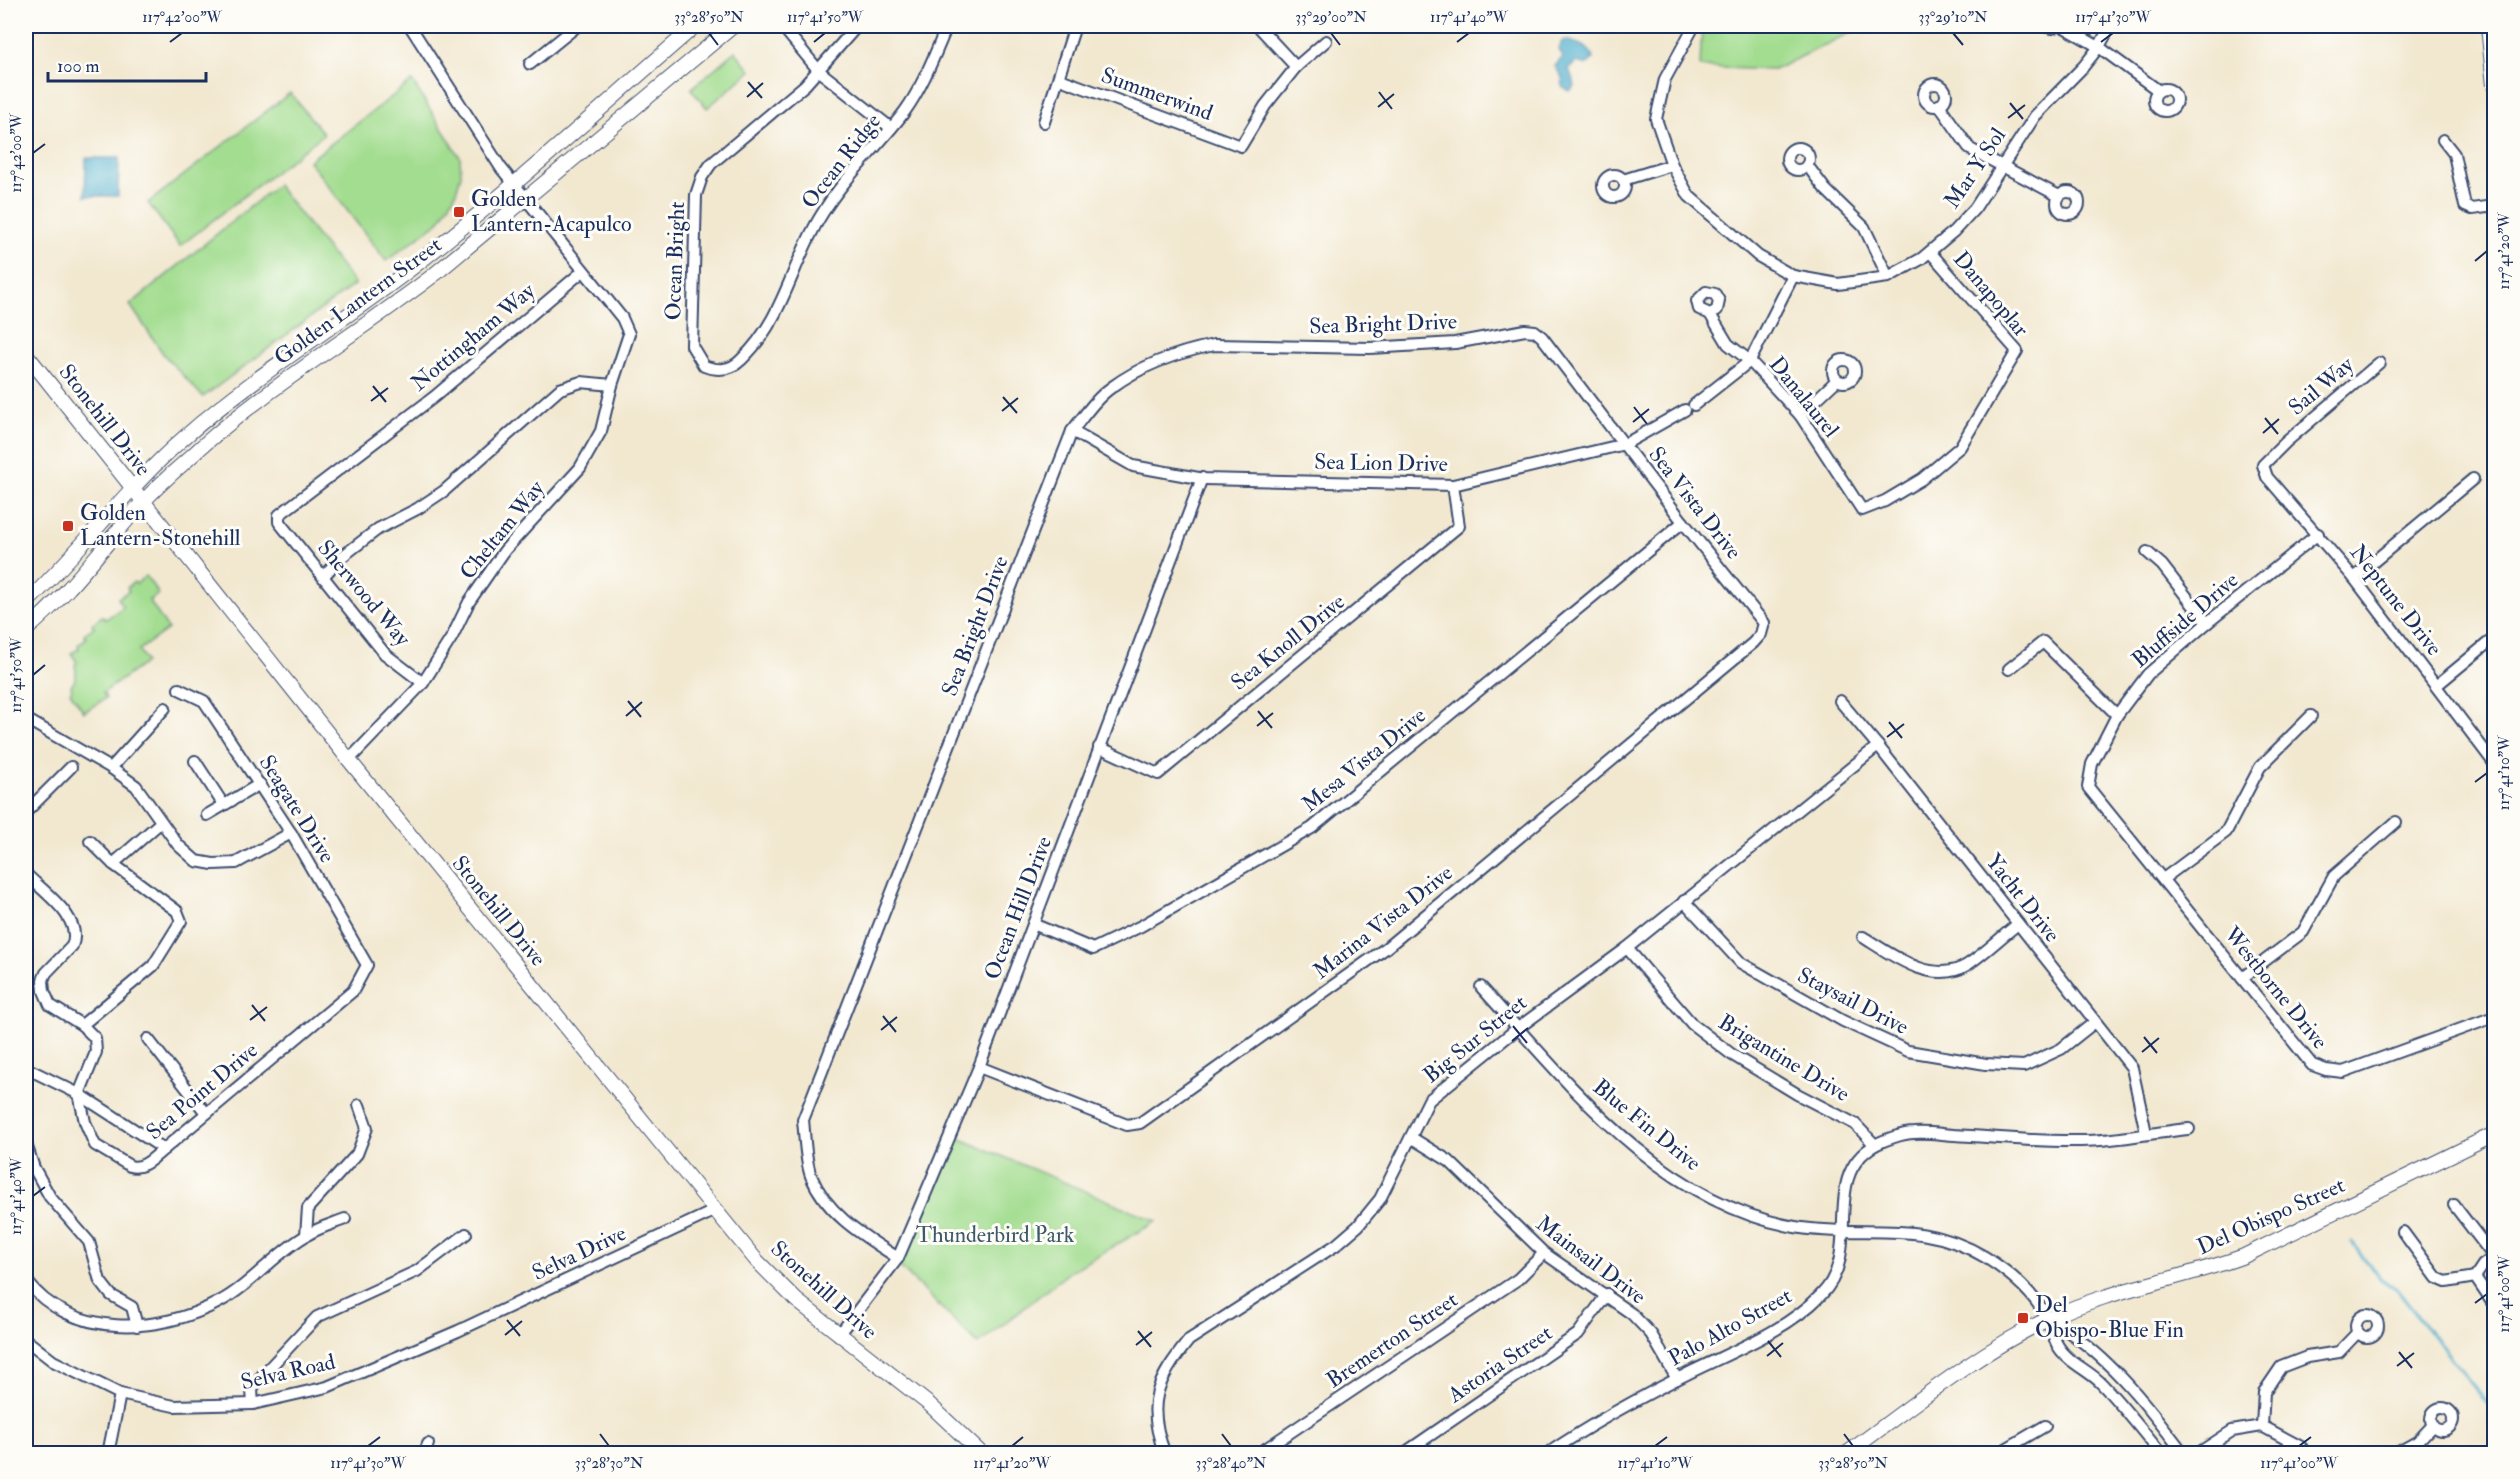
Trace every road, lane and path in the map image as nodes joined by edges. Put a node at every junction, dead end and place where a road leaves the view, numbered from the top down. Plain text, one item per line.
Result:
1 (410, 26) edge
2 (577, 26) edge
3 (694, 26) edge
4 (733, 26) edge
5 (782, 26) edge
6 (857, 26) edge
7 (947, 26) edge
8 (1076, 26) edge
9 (1258, 26) edge
10 (1694, 26) edge
11 (2043, 26) edge
12 (2057, 26) edge
13 (2062, 26) edge
14 (2110, 26) edge
15 (2490, 29) edge
16 (1326, 41) dead end
17 (2099, 47) junction
18 (530, 64) dead end
19 (1296, 67) junction
20 (819, 70) junction
21 (1060, 79) junction
22 (2494, 86) edge
23 (2159, 91) dead end
24 (1939, 105) dead end
25 (1044, 122) dead end
26 (891, 128) junction
27 (2443, 140) dead end
28 (1672, 165) junction
29 (1807, 165) dead end
30 (2003, 165) junction
31 (1623, 180) dead end
32 (513, 183) junction
33 (2059, 196) dead end
34 (524, 198) junction
35 (2494, 206) edge
36 (1930, 252) junction
37 (583, 271) junction
38 (1793, 276) junction
39 (1888, 277) junction
40 (1710, 314) dead end
41 (1525, 330) joint
42 (26, 354) edge
43 (1750, 361) junction
44 (2379, 363) dead end
45 (720, 370) joint
46 (1837, 380) dead end
47 (612, 385) junction
48 (1800, 416) junction
49 (1072, 431) junction
50 (1625, 444) junction
51 (2263, 465) joint
52 (1202, 478) junction
53 (2473, 479) dead end
54 (1453, 485) junction
55 (131, 488) junction
56 (143, 502) junction
57 (1862, 510) joint
58 (279, 522) joint
59 (1683, 522) junction
60 (2318, 534) junction
61 (2147, 552) dead end
62 (323, 577) junction
63 (2354, 578) junction
64 (26, 603) edge
65 (1764, 623) joint
66 (2207, 623) junction
67 (26, 630) edge
68 (2494, 638) edge
69 (2009, 669) dead end
70 (423, 683) junction
71 (2438, 685) junction
72 (179, 689) dead end
73 (1840, 701) dead end
74 (165, 708) dead end
75 (2117, 715) junction
76 (2312, 716) dead end
77 (27, 722) edge
78 (1878, 746) junction
79 (1099, 747) junction
80 (349, 760) junction
81 (195, 761) dead end
82 (2494, 763) edge
83 (71, 767) dead end
84 (111, 768) junction
85 (260, 784) junction
86 (2088, 787) joint
87 (223, 804) junction
88 (26, 812) edge
89 (207, 815) dead end
90 (161, 822) junction
91 (2396, 822) dead end
92 (291, 833) junction
93 (90, 841) dead end
94 (113, 864) junction
95 (26, 874) edge
96 (2163, 879) junction
97 (1684, 902) junction
98 (1033, 924) junction
99 (2018, 924) junction
100 (1863, 937) dead end
101 (1627, 948) junction
102 (367, 966) joint
103 (2242, 978) junction
104 (1481, 987) dead end
105 (2494, 1017) edge
106 (2095, 1022) junction
107 (82, 1024) junction
108 (1518, 1028) junction
109 (148, 1039) dead end
110 (979, 1067) junction
111 (26, 1068) edge
112 (79, 1094) junction
113 (359, 1105) dead end
114 (206, 1113) junction
115 (2189, 1129) dead end
116 (2146, 1133) junction
117 (2494, 1134) edge
118 (1412, 1138) junction
119 (26, 1144) edge
120 (1875, 1145) junction
121 (164, 1149) junction
122 (2454, 1205) dead end
123 (716, 1210) junction
124 (345, 1219) dead end
125 (1844, 1232) junction
126 (2403, 1232) dead end
127 (466, 1234) dead end
128 (306, 1235) junction
129 (1544, 1253) junction
130 (2494, 1257) edge
131 (898, 1258) junction
132 (2475, 1277) junction
133 (26, 1280) edge
134 (1607, 1294) junction
135 (2494, 1305) edge
136 (2048, 1319) junction
137 (137, 1326) junction
138 (458, 1331) joint
139 (2358, 1332) dead end
140 (839, 1335) junction
141 (26, 1340) edge
142 (1677, 1379) junction
143 (120, 1394) junction
144 (253, 1404) junction
145 (2433, 1425) dead end
146 (2045, 1426) dead end
147 (2262, 1426) junction
148 (108, 1454) edge
149 (982, 1454) edge
150 (1165, 1454) edge
151 (1257, 1454) edge
152 (1403, 1454) edge
153 (1547, 1454) edge
154 (1846, 1454) edge
155 (1997, 1454) edge
156 (2160, 1454) edge
157 (2184, 1454) edge
158 (2197, 1454) edge
159 (2307, 1454) edge
160 (2395, 1454) edge

1 - 32 street
2 - 18 street
3 - 32 main road, Golden Lantern Street
4 - 34 main road, Golden Lantern Street
5 - 20 street
6 - 20 street, Ocean Bright
7 - 26 street, Ocean Ridge
8 - 21 street
9 - 19 street
10 - 28 street, Mar Y Sol
11 - 12 street
13 - 17 street
14 - 17 street, Mar Y Sol
15 - 22 main road
16 - 19 street
17 - 23 street
17 - 30 street, Mar Y Sol
19 - 21 street, Summerwind
20 - 26 street
20 - 45 street, Ocean Bright
21 - 25 street
24 - 30 street
26 - 45 street, Ocean Ridge
27 - 35 street
28 - 31 street
28 - 38 street, Mar Y Sol
29 - 39 street
30 - 33 street
30 - 36 street, Mar Y Sol
32 - 34 street
32 - 55 main road, Golden Lantern Street
34 - 37 street
34 - 56 main road, Golden Lantern Street
36 - 39 street, Mar Y Sol
36 - 57 street, Danapoplar
37 - 47 street, Cheltam Way
37 - 58 street, Nottingham Way
38 - 39 street, Mar Y Sol
38 - 43 street, Sea Lion Drive
40 - 43 street, Danalaurel
41 - 49 street, Sea Bright Drive
41 - 50 street, Sea Vista Drive
42 - 55 main road, Stonehill Drive
43 - 48 street, Danalaurel
43 - 50 street, Sea Lion Drive
44 - 51 street, Sail Way
46 - 48 street
47 - 62 street
47 - 70 street, Cheltam Way
48 - 57 street, Danalaurel
49 - 52 street, Sea Lion Drive
49 - 131 street, Sea Bright Drive
50 - 54 street, Sea Lion Drive
50 - 59 street, Sea Vista Drive
51 - 60 street, Neptune Drive
52 - 54 street, Sea Lion Drive
52 - 79 street, Ocean Hill Drive
53 - 63 street
54 - 79 street, Sea Knoll Drive
55 - 56 main road, Stonehill Drive
55 - 64 main road, Golden Lantern Street
56 - 67 main road, Golden Lantern Street
56 - 80 main road, Stonehill Drive
58 - 62 street, Sherwood Way
59 - 65 street, Sea Vista Drive
59 - 98 street, Mesa Vista Drive
60 - 63 street, Neptune Drive
60 - 66 street, Bluffside Drive
61 - 66 street
62 - 70 street, Sherwood Way
63 - 71 street, Neptune Drive
65 - 110 street, Marina Vista Drive
66 - 75 street, Bluffside Drive
68 - 71 street
69 - 75 street
70 - 80 street, Cheltam Way
71 - 82 street, Neptune Drive
72 - 85 street, Seagate Drive
73 - 78 street, Yacht Drive
74 - 84 street
75 - 86 street, Bluffside Drive
76 - 96 street
77 - 84 street
78 - 97 street, Big Sur Street
78 - 99 street, Yacht Drive
79 - 98 street, Ocean Hill Drive
80 - 123 main road, Stonehill Drive
81 - 87 street
83 - 88 street
84 - 90 street
85 - 87 street
85 - 92 street, Seagate Drive
86 - 96 street, Westborne Drive
87 - 89 street
90 - 92 street
90 - 94 street
91 - 103 street
92 - 102 street, Seagate Drive
93 - 94 street
94 - 107 street
95 - 107 street
96 - 103 street, Westborne Drive
97 - 101 street, Big Sur Street
97 - 106 street, Staysail Drive
98 - 110 street, Ocean Hill Drive
99 - 100 street
99 - 106 street, Yacht Drive
101 - 108 street, Big Sur Street
101 - 120 street, Brigantine Drive
102 - 114 street, Sea Point Drive
103 - 105 street, Westborne Drive
104 - 108 street, Blue Fin Drive
106 - 116 street, Yacht Drive
107 - 112 street
108 - 118 street, Big Sur Street
108 - 125 street, Blue Fin Drive
109 - 114 street
110 - 131 street, Ocean Hill Drive
111 - 112 street
112 - 121 street
112 - 121 street, Sea Point Drive
113 - 128 street
114 - 121 street, Sea Point Drive
115 - 116 street, Palo Alto Street
116 - 120 street, Palo Alto Street
117 - 136 main road, Del Obispo Street
118 - 129 street, Mainsail Drive
118 - 150 street, Big Sur Street
119 - 137 street
120 - 125 street, Palo Alto Street
122 - 130 street
123 - 138 street, Selva Drive
123 - 140 main road, Stonehill Drive
124 - 128 street
125 - 136 street, Blue Fin Drive
125 - 142 street, Palo Alto Street
126 - 132 street
127 - 144 street
128 - 137 street
129 - 134 street, Mainsail Drive
129 - 151 street, Bremerton Street
130 - 132 street
131 - 140 street, Ocean Hill Drive
132 - 135 street
133 - 137 street
134 - 142 street, Mainsail Drive
134 - 152 street, Astoria Street
136 - 154 main road, Del Obispo Street
136 - 156 street, Blue Fin Drive
136 - 157 street, Blue Fin Drive
138 - 144 street, Selva Road
139 - 147 street
140 - 149 main road, Stonehill Drive
141 - 143 street, Selva Road
142 - 153 street, Palo Alto Street
143 - 144 street, Selva Road
143 - 148 street
145 - 160 street
146 - 155 street
147 - 158 street
147 - 159 street

